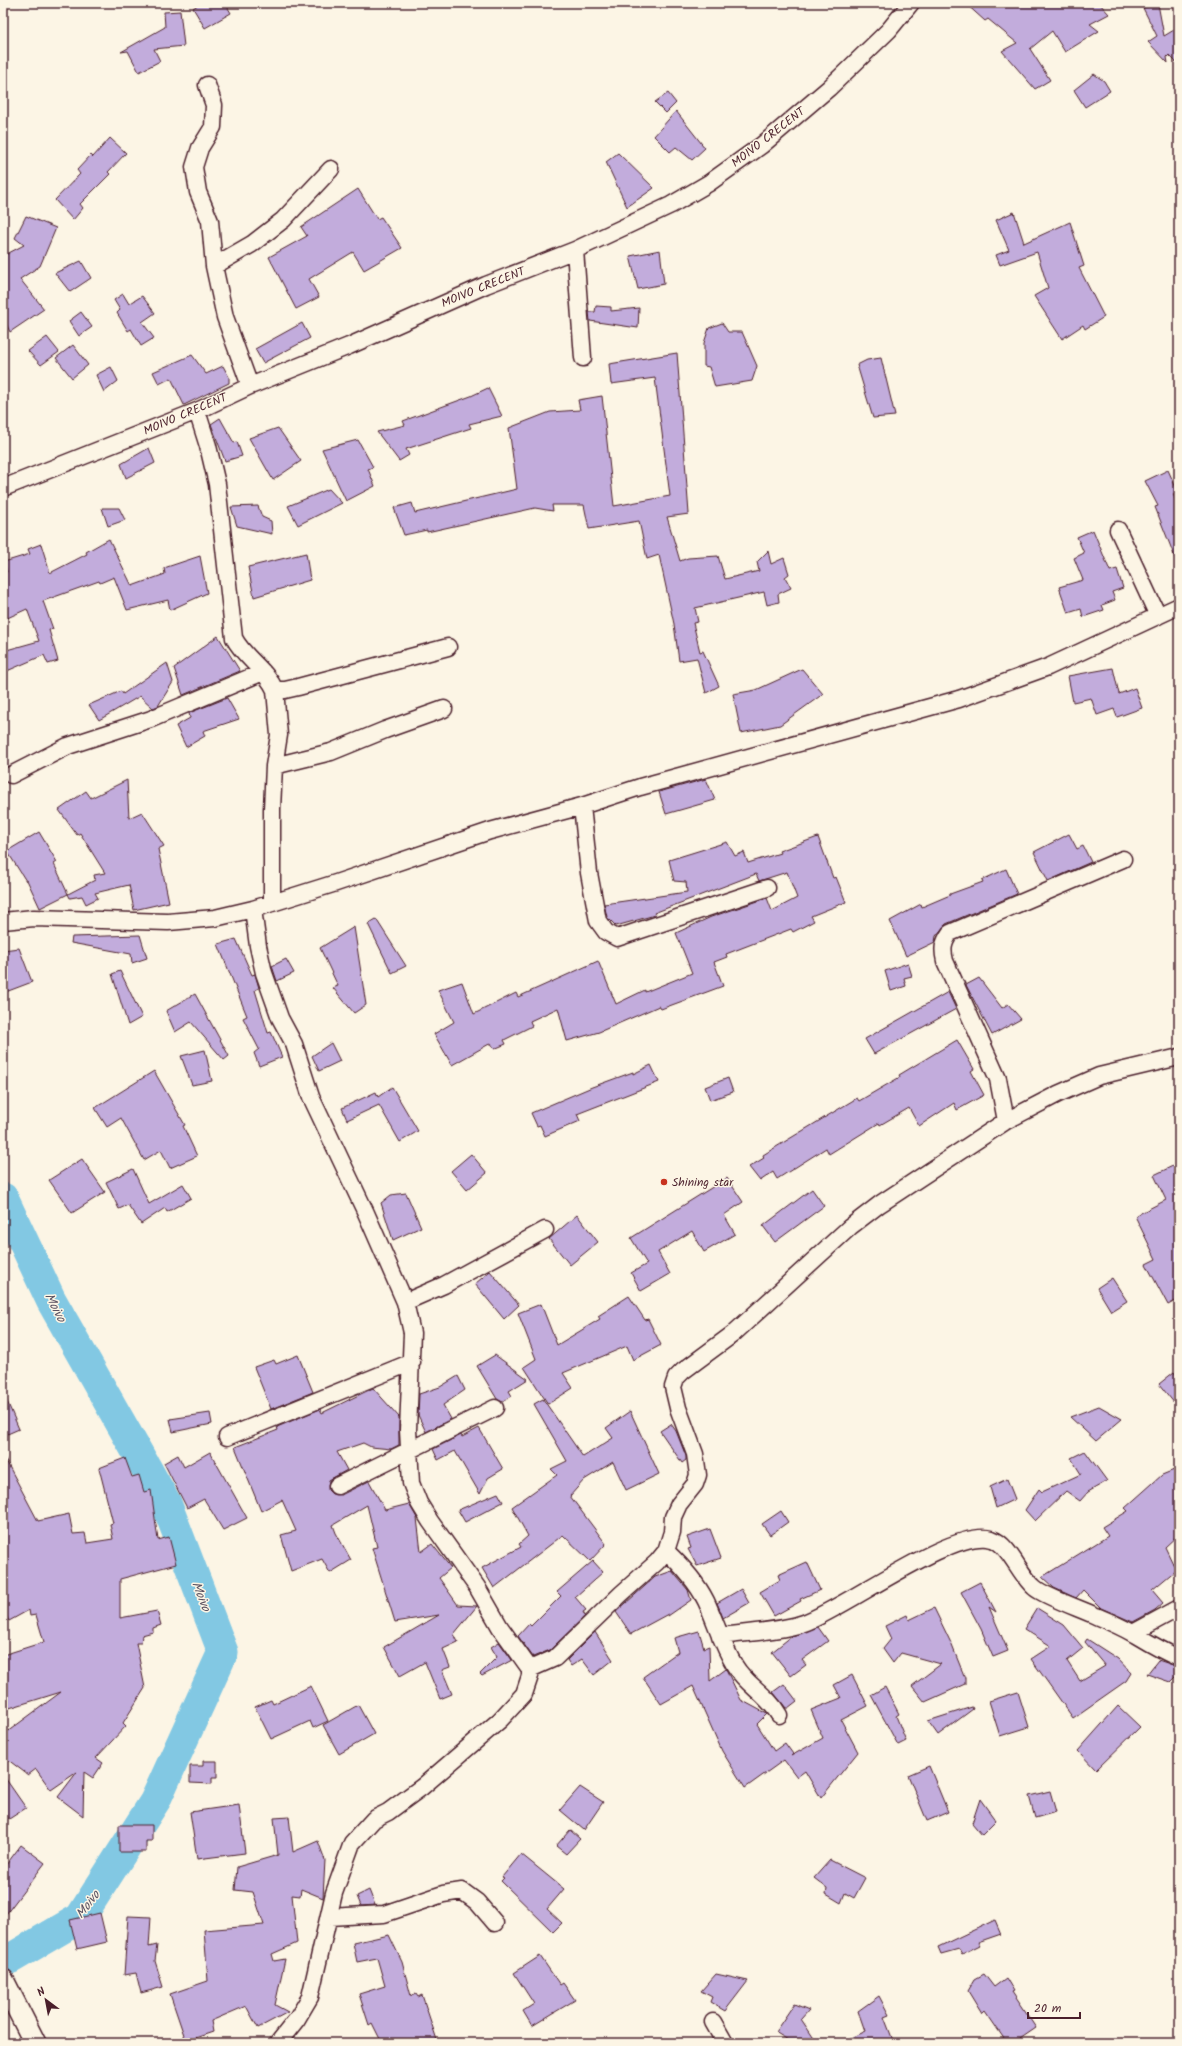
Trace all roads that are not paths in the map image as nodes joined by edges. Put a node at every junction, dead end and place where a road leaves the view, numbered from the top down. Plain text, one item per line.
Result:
1 (911, 3) edge
2 (207, 85) dead end
3 (330, 169) dead end
4 (575, 250) junction
5 (214, 266) junction
6 (583, 358) dead end
7 (250, 386) junction
8 (197, 411) junction
9 (3, 488) edge
10 (1118, 530) dead end
11 (1179, 606) edge
12 (1158, 616) junction
13 (448, 647) dead end
14 (263, 672) junction
15 (275, 690) junction
16 (444, 709) dead end
17 (274, 766) junction
18 (10, 775) dead end
19 (582, 806) junction
20 (1122, 858) dead end
21 (767, 888) dead end
22 (272, 903) junction
23 (254, 909) junction
24 (3, 921) edge
25 (1179, 1056) edge
26 (1006, 1121) junction
27 (545, 1230) dead end
28 (405, 1302) junction
29 (412, 1362) junction
30 (494, 1408) dead end
31 (227, 1437) dead end
32 (409, 1450) junction
33 (337, 1486) dead end
34 (666, 1551) junction
35 (1179, 1608) edge
36 (1133, 1633) junction
37 (720, 1636) junction
38 (1179, 1658) edge
39 (530, 1669) junction
40 (779, 1715) dead end
41 (329, 1917) junction
42 (495, 1923) dead end
43 (3, 1980) edge
44 (713, 2022) dead end
45 (35, 2043) edge
46 (278, 2043) edge
47 (725, 2043) edge

1 - 4 street, MOIVO CRECENT
2 - 5 street
3 - 5 street
4 - 6 street
4 - 7 street, MOIVO CRECENT
5 - 7 street
7 - 8 street, MOIVO CRECENT
8 - 9 street, MOIVO CRECENT
8 - 14 street
10 - 12 street
11 - 12 street
12 - 19 street
13 - 15 street
14 - 15 street
14 - 18 street
15 - 17 street
16 - 17 street
17 - 22 street
19 - 21 street
19 - 22 street
20 - 26 street
22 - 23 street
23 - 24 street
23 - 28 street
25 - 26 street
26 - 34 street
27 - 28 street
28 - 29 street
29 - 31 street
29 - 32 street
30 - 32 street
32 - 33 street
32 - 39 street
34 - 37 street
34 - 39 street
35 - 36 street
36 - 37 street
36 - 38 street
37 - 40 street
39 - 41 street
41 - 42 street
41 - 46 street
43 - 45 street
44 - 47 street

